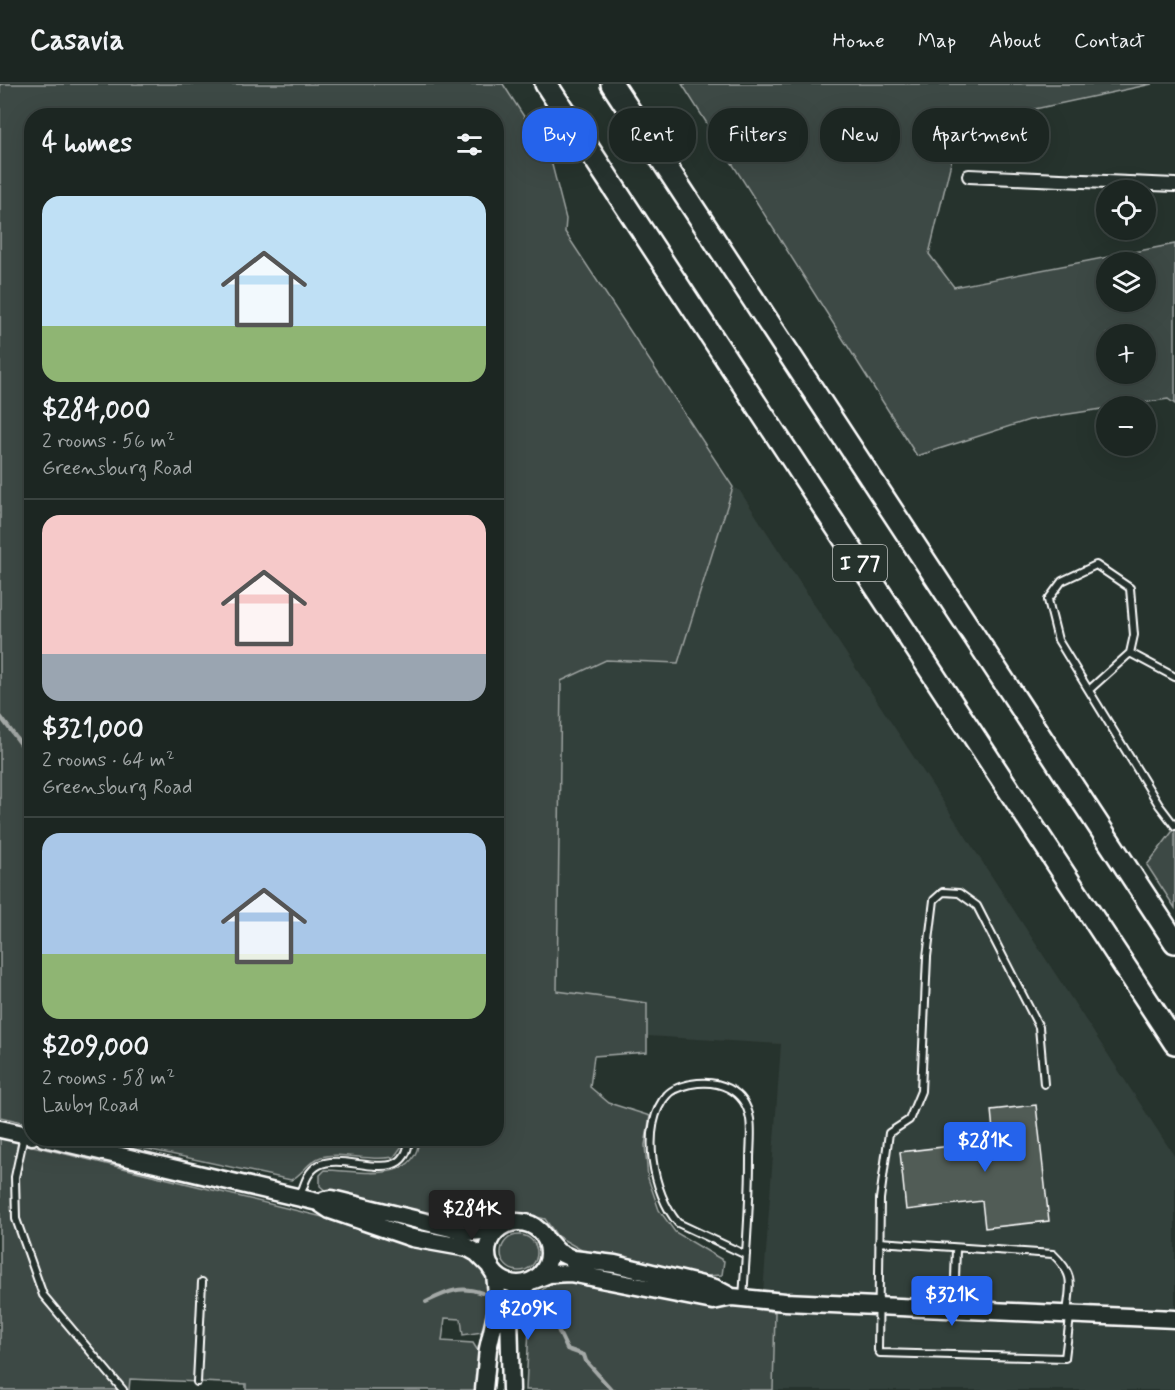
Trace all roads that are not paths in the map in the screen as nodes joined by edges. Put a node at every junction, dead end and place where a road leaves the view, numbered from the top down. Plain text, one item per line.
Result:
1 (546, 84) edge
2 (612, 84) edge
3 (969, 176) dead end
4 (1175, 185) edge
5 (1130, 653) junction
6 (1175, 678) edge
7 (1089, 690) junction
8 (1175, 826) edge
9 (1175, 942) edge
10 (1175, 1043) edge
11 (1044, 1084) dead end
12 (0, 1129) edge
13 (24, 1134) edge
14 (25, 1146) edge
15 (79, 1146) edge
16 (408, 1146) edge
17 (300, 1197) junction
18 (318, 1202) junction
19 (501, 1226) junction
20 (547, 1240) junction
21 (879, 1242) junction
22 (956, 1249) junction
23 (746, 1255) junction
24 (493, 1270) junction
25 (202, 1282) dead end
26 (530, 1282) junction
27 (738, 1298) junction
28 (878, 1307) junction
29 (954, 1310) junction
30 (1069, 1314) junction
31 (1175, 1319) edge
32 (197, 1382) dead end
33 (123, 1390) edge
34 (484, 1390) edge
35 (511, 1390) edge

1 - 10 highway, I 77
2 - 9 highway, I 77
3 - 4 street
5 - 6 lane
5 - 7 lane
5 - 7 lane
7 - 8 lane
11 - 21 lane
12 - 13 main road
14 - 33 lane
15 - 17 main road
16 - 17 lane
17 - 18 main road
18 - 19 main road
18 - 24 main road
19 - 20 main road
19 - 24 main road
20 - 26 main road
20 - 27 main road
21 - 22 lane
21 - 28 lane
22 - 29 lane
22 - 30 lane
23 - 23 lane
23 - 27 lane
24 - 26 main road
24 - 34 main road
25 - 32 lane
26 - 27 main road
26 - 35 main road
27 - 28 main road
28 - 29 main road
28 - 30 lane
29 - 30 main road
30 - 31 main road

